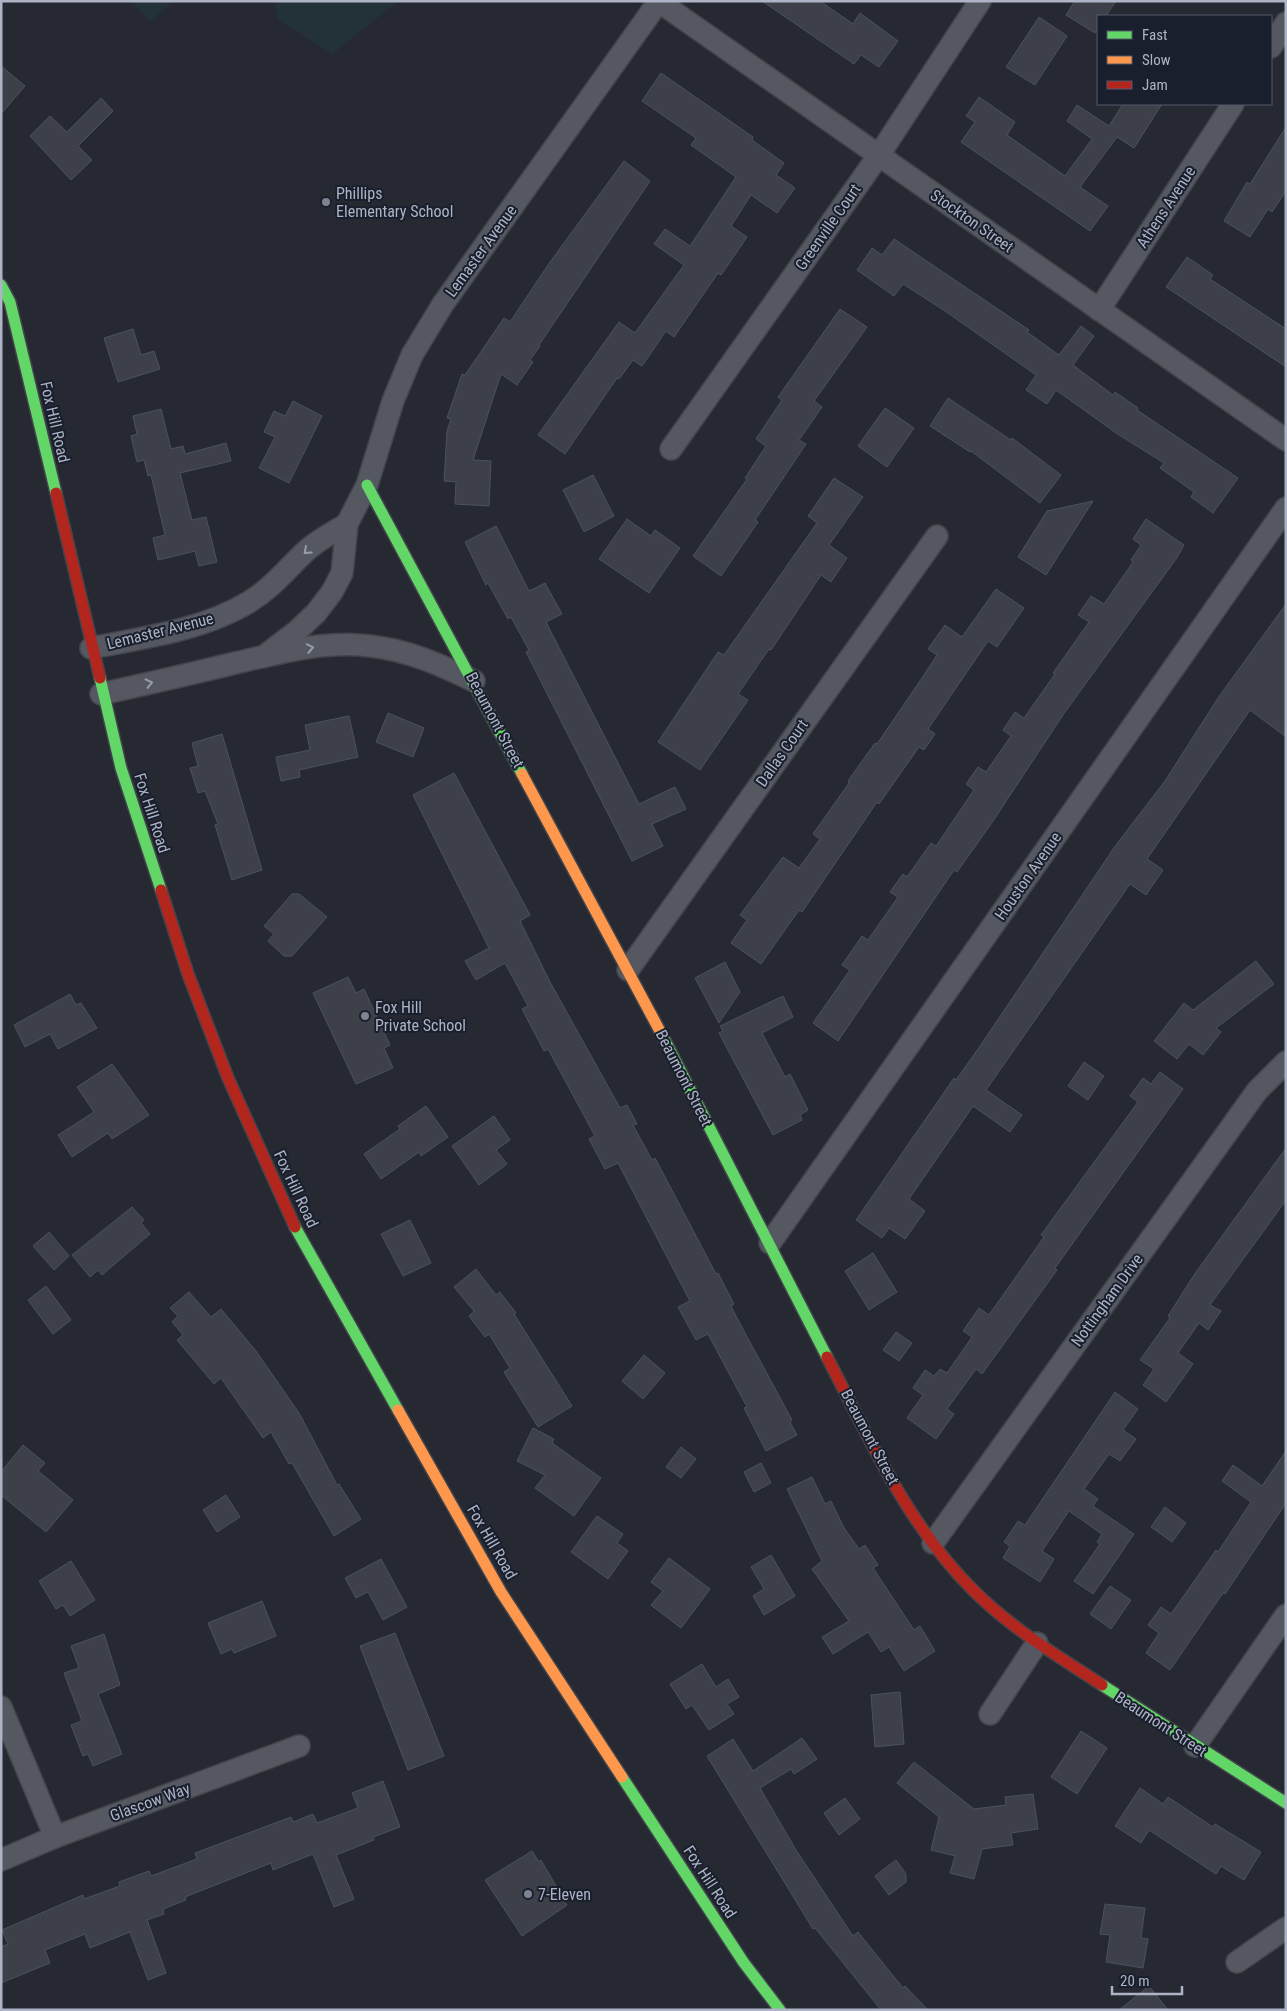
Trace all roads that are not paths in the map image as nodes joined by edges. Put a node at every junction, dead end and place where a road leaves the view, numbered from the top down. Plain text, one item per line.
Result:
1 (658, 1) edge
2 (980, 1) edge
3 (1286, 24) edge
4 (1272, 45) edge
5 (1233, 105) edge
6 (878, 155) junction
7 (1, 285) edge
8 (6, 305) edge
9 (1099, 310) junction
10 (1286, 440) edge
11 (670, 449) dead end
12 (366, 485) junction
13 (1286, 508) edge
14 (347, 524) junction
15 (937, 536) dead end
16 (91, 648) junction
17 (263, 657) junction
18 (474, 681) junction
19 (102, 694) junction
20 (628, 970) junction
21 (1286, 1062) edge
22 (770, 1243) junction
23 (933, 1543) junction
24 (1286, 1615) edge
25 (1037, 1643) junction
26 (1, 1707) edge
27 (990, 1714) dead end
28 (299, 1746) dead end
29 (1195, 1746) junction
30 (1286, 1803) edge
31 (55, 1837) junction
32 (1, 1860) edge
33 (1286, 1928) edge
34 (1237, 1962) dead end
35 (780, 2010) edge

1 - 6 street, Stockton Street
1 - 12 street, Lemaster Avenue
2 - 6 street, Greenville Court
3 - 4 street
5 - 9 street, Athens Avenue
6 - 9 street, Stockton Street
6 - 11 street, Greenville Court
7 - 8 main road, Fox Hill Road
8 - 16 main road, Fox Hill Road
9 - 10 street, Stockton Street
12 - 14 street, Lemaster Avenue
12 - 18 main road, Beaumont Street
13 - 22 street, Houston Avenue
14 -> 16 street, Lemaster Avenue
14 - 17 street, Lemaster Avenue
15 - 20 street, Dallas Court
16 - 19 main road, Fox Hill Road
17 -> 18 street, Lemaster Avenue
19 -> 17 street, Lemaster Avenue
18 - 20 main road, Beaumont Street
19 - 35 main road, Fox Hill Road
20 - 22 main road, Beaumont Street
21 - 23 street, Nottingham Drive
22 - 23 main road, Beaumont Street
23 - 25 main road, Beaumont Street
24 - 29 street
25 - 27 street
25 - 29 main road, Beaumont Street
26 - 31 street
28 - 31 street, Glascow Way
29 - 30 main road, Beaumont Street
31 - 32 street, Glascow Way
33 - 34 street

